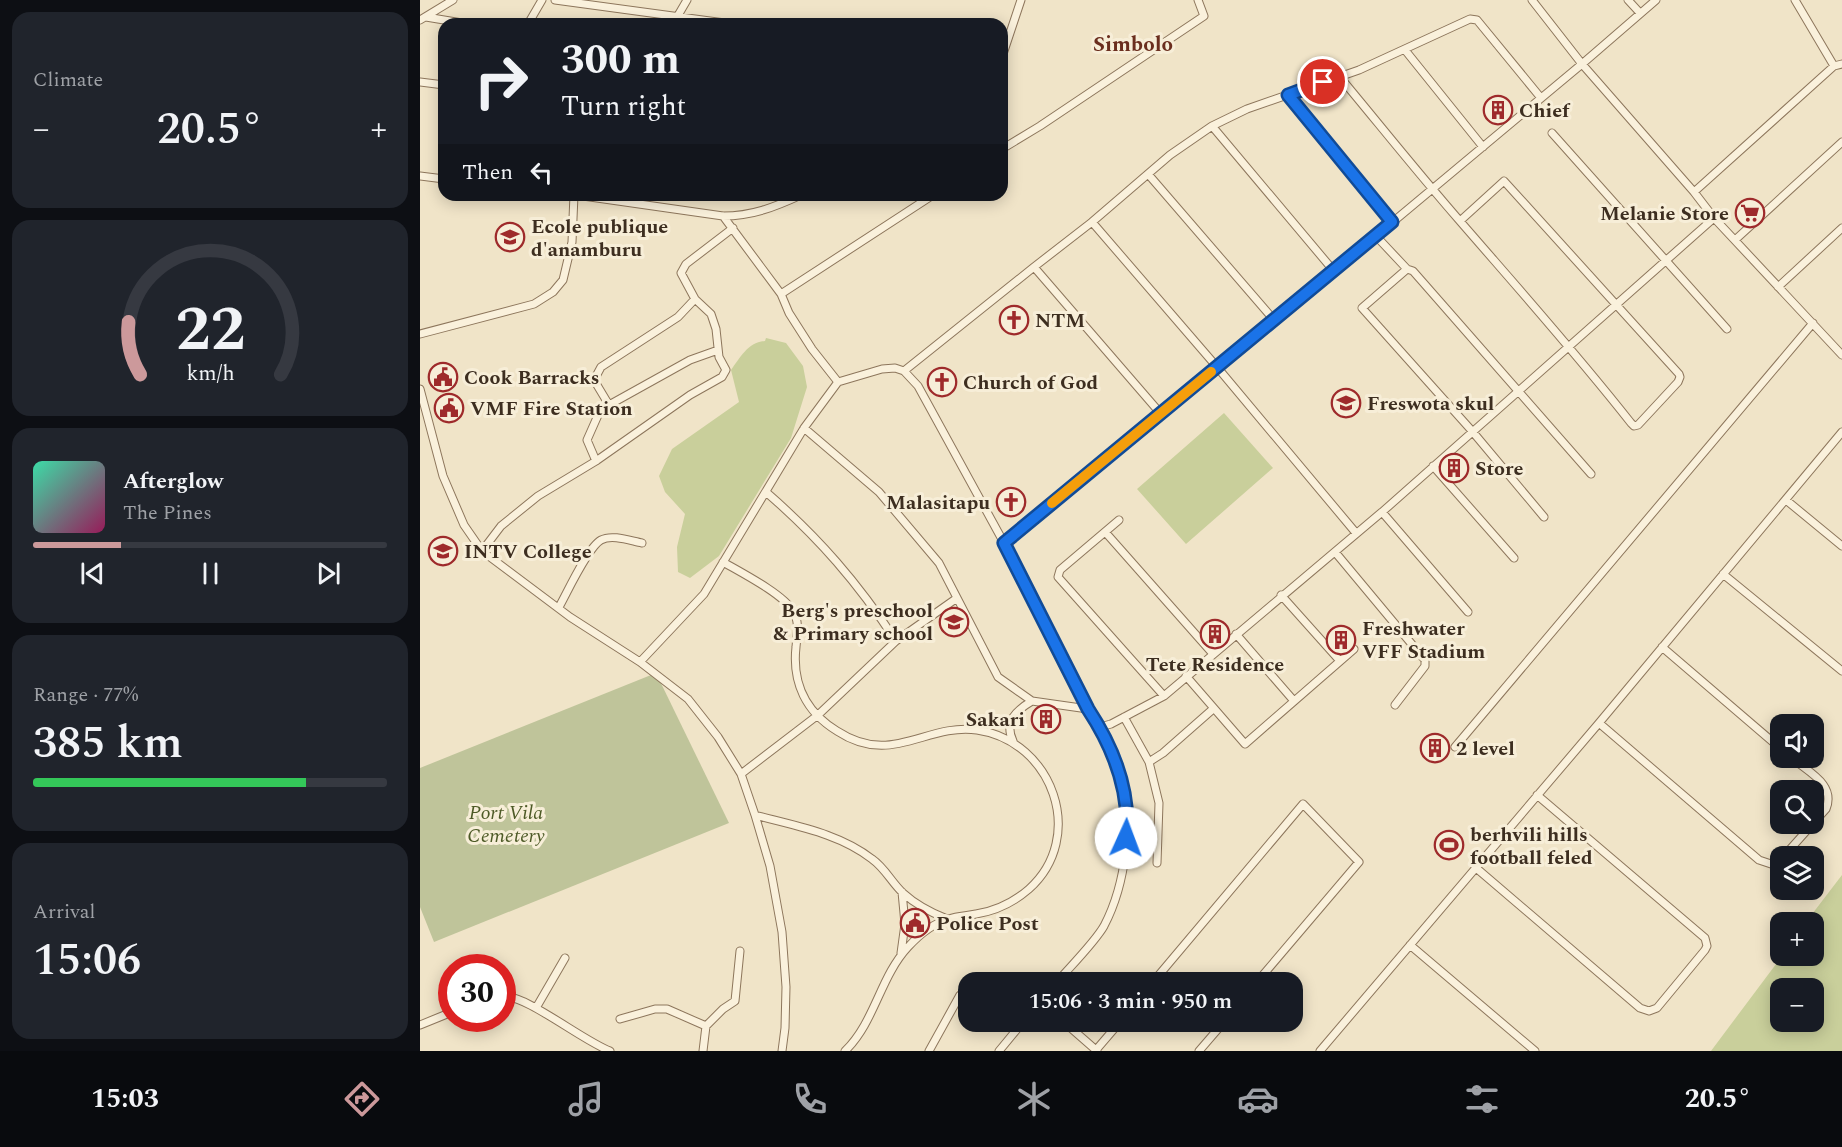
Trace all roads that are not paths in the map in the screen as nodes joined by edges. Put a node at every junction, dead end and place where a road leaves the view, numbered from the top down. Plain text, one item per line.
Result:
1 (453, 0) edge
2 (542, 0) edge
3 (555, 0) edge
4 (687, 0) edge
5 (1021, 0) edge
6 (1198, 0) edge
7 (1532, 0) edge
8 (1628, 0) edge
9 (1656, 0) edge
10 (1795, 0) edge
11 (1640, 14) junction
12 (532, 18) edge
13 (658, 18) edge
14 (677, 18) edge
15 (423, 19) edge
16 (438, 21) edge
17 (1008, 39) edge
18 (1405, 50) junction
19 (1582, 64) junction
20 (1838, 65) edge
21 (1339, 76) junction
22 (420, 82) edge
23 (438, 84) edge
24 (1288, 95) junction
25 (1541, 98) junction
26 (1212, 126) junction
27 (1552, 133) dead end
28 (1842, 142) edge
29 (1008, 145) edge
30 (1483, 147) junction
31 (1148, 174) junction
32 (420, 176) edge
33 (438, 178) edge
34 (1432, 189) junction
35 (1694, 192) junction
36 (575, 201) edge
37 (617, 201) edge
38 (788, 201) edge
39 (924, 201) edge
40 (723, 216) junction
41 (1714, 218) junction
42 (1460, 221) junction
43 (1092, 222) junction
44 (1392, 222) junction
45 (733, 228) junction
46 (1842, 228) edge
47 (1376, 236) junction
48 (1735, 240) junction
49 (1665, 260) junction
50 (1034, 267) junction
51 (1407, 269) junction
52 (1333, 270) junction
53 (1778, 287) junction
54 (781, 294) junction
55 (695, 300) junction
56 (1616, 303) junction
57 (1275, 320) junction
58 (1813, 323) junction
59 (1727, 329) dead end
60 (420, 334) edge
61 (1569, 346) junction
62 (718, 350) junction
63 (1842, 355) edge
64 (1217, 367) junction
65 (904, 371) junction
66 (838, 382) junction
67 (420, 389) edge
68 (1518, 390) junction
69 (609, 405) junction
70 (1161, 414) junction
71 (804, 428) junction
72 (1472, 431) junction
73 (1842, 432) edge
74 (596, 461) junction
75 (1433, 466) junction
76 (1591, 474) dead end
77 (766, 492) junction
78 (1786, 500) junction
79 (1382, 512) junction
80 (1544, 518) dead end
81 (1119, 520) dead end
82 (1106, 533) junction
83 (1356, 533) junction
84 (642, 543) dead end
85 (1004, 543) junction
86 (1842, 546) edge
87 (482, 551) junction
88 (1335, 552) junction
89 (1514, 558) dead end
90 (723, 562) junction
91 (1723, 574) junction
92 (1281, 595) junction
93 (957, 598) junction
94 (559, 608) junction
95 (1468, 612) dead end
96 (1236, 634) junction
97 (896, 641) junction
98 (1662, 647) junction
99 (1354, 649) dead end
100 (1213, 654) junction
101 (1340, 661) junction
102 (640, 662) junction
103 (1842, 671) edge
104 (1186, 676) junction
105 (1164, 696) junction
106 (1032, 701) junction
107 (1294, 701) junction
108 (1395, 705) dead end
109 (1088, 709) junction
110 (1213, 709) junction
111 (818, 716) junction
112 (1124, 717) junction
113 (1599, 723) junction
114 (1100, 727) junction
115 (1770, 739) edge
116 (1013, 741) junction
117 (1455, 747) dead end
118 (1149, 762) junction
119 (1804, 768) edge
120 (741, 774) junction
121 (1537, 795) junction
122 (755, 815) junction
123 (1793, 846) edge
124 (1156, 863) dead end
125 (1770, 864) edge
126 (1475, 867) junction
127 (902, 892) junction
128 (947, 919) junction
129 (1410, 945) junction
130 (741, 951) dead end
131 (901, 956) junction
132 (565, 958) dead end
133 (1065, 972) edge
134 (1161, 972) edge
135 (1266, 972) edge
136 (516, 997) edge
137 (958, 999) edge
138 (536, 1008) junction
139 (438, 1018) edge
140 (620, 1019) dead end
141 (420, 1025) edge
142 (705, 1026) junction
143 (1015, 1032) edge
144 (1075, 1032) edge
145 (1112, 1032) edge
146 (1215, 1032) edge
147 (610, 1051) edge
148 (703, 1051) edge
149 (782, 1051) edge
150 (845, 1051) edge
151 (929, 1051) edge
152 (999, 1051) edge
153 (1097, 1051) edge
154 (1198, 1051) edge
155 (1320, 1051) edge
156 (1534, 1051) edge

1 - 15 street
2 - 12 street
3 - 13 street
4 - 14 street
5 - 17 street
6 - 29 street
7 - 19 street
8 - 11 street
9 - 11 street
10 - 20 street
11 - 19 street
15 - 16 street
18 - 21 street
18 - 25 street
18 - 30 street
19 - 25 street
19 - 35 street
20 - 35 street
21 - 24 street
21 - 34 street
22 - 23 street
24 - 26 street
24 - 44 street
25 - 30 street
26 - 31 street
26 - 52 street
27 - 49 street
28 - 48 street
30 - 34 street
31 - 43 street
31 - 57 street
32 - 33 street
34 - 42 street
34 - 44 street
35 - 41 street
36 - 60 street
37 - 40 street
38 - 40 street
39 - 54 street
40 - 45 street
41 - 48 street
41 - 49 street
42 - 56 street
42 - 61 street
43 - 50 street
43 - 64 street
44 - 47 street
45 - 54 street
45 - 55 street
46 - 53 street
47 - 51 street
47 - 52 street
48 - 53 street
49 - 56 street
49 - 59 street
50 - 65 street
50 - 70 street
51 - 68 street
51 - 72 street
52 - 57 street
53 - 58 street
54 - 66 street
55 - 62 street
55 - 69 street
56 - 61 street
56 - 61 street
57 - 64 street
58 - 63 street
58 - 117 street
61 - 68 street
62 - 69 street
62 - 74 street
64 - 70 street
64 - 83 street
65 - 66 street
65 - 85 street
66 - 71 street
67 - 87 street
68 - 72 street
68 - 76 street
69 - 74 street
70 - 85 street
71 - 77 street
71 - 93 street
72 - 75 street
72 - 80 street
73 - 78 street
74 - 87 street
75 - 79 street
75 - 89 street
77 - 90 street
77 - 97 street
78 - 86 street
78 - 91 street
79 - 83 street
79 - 95 street
81 - 82 street
82 - 100 street
82 - 105 street
83 - 88 street
84 - 94 street
85 - 109 street
87 - 94 street
88 - 92 street
88 - 108 street
90 - 102 street
90 - 111 street
91 - 98 street
91 - 103 street
92 - 96 street
92 - 101 street
93 - 97 street
93 - 106 street
94 - 102 street
96 - 100 street
96 - 107 street
97 - 111 street
98 - 113 street
98 - 115 street
99 - 101 street
100 - 104 street
101 - 107 street
102 - 120 street
104 - 105 street
104 - 110 street
105 - 112 street
106 - 109 street
106 - 116 street
107 - 110 street
109 - 114 street
110 - 118 street
111 - 116 street
111 - 120 street
112 - 114 street
112 - 118 street
113 - 121 street
113 - 125 street
114 - 133 street
116 - 128 street
118 - 124 street
119 - 123 street
120 - 122 street
121 - 126 street
121 - 126 street
122 - 127 street
122 - 149 street
126 - 129 street
127 - 128 street
127 - 131 street
128 - 131 street
129 - 155 street
129 - 156 street
130 - 142 street
131 - 150 street
132 - 138 street
134 - 135 street
136 - 138 street
137 - 151 street
138 - 147 street
139 - 141 street
140 - 142 street
142 - 148 street
143 - 152 street
144 - 153 street
145 - 153 street
146 - 154 street

